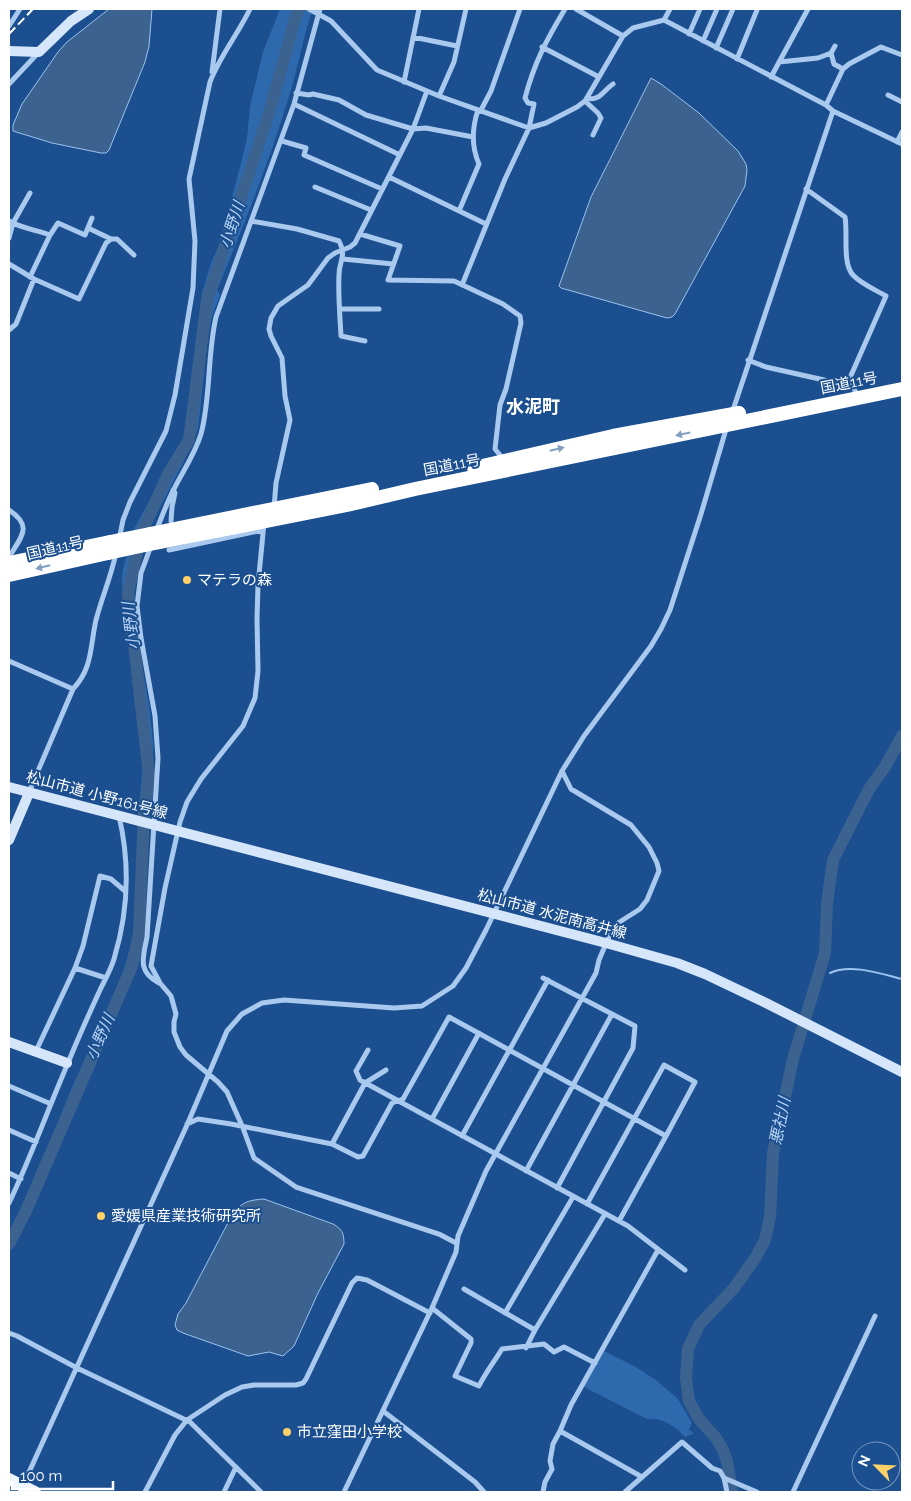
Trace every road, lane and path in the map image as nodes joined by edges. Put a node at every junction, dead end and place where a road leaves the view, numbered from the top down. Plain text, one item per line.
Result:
1 (20, 9) edge
2 (89, 9) edge
3 (220, 9) edge
4 (250, 9) edge
5 (309, 9) edge
6 (420, 9) edge
7 (466, 9) edge
8 (520, 9) edge
9 (565, 9) edge
10 (576, 9) edge
11 (670, 9) edge
12 (700, 9) edge
13 (717, 9) edge
14 (732, 9) edge
15 (808, 9) edge
16 (757, 10) edge
17 (317, 11) edge
18 (664, 20) junction
19 (9, 26) edge
20 (689, 34) junction
21 (623, 36) junction
22 (413, 37) junction
23 (703, 41) junction
24 (457, 46) junction
25 (835, 46) dead end
26 (542, 47) junction
27 (716, 48) junction
28 (9, 51) edge
29 (39, 52) junction
30 (831, 53) junction
31 (902, 55) edge
32 (737, 59) junction
33 (779, 62) junction
34 (843, 69) junction
35 (599, 77) junction
36 (771, 77) junction
37 (210, 82) junction
38 (404, 82) junction
39 (9, 84) edge
40 (612, 84) dead end
41 (427, 91) junction
42 (296, 93) junction
43 (888, 95) dead end
44 (440, 96) junction
45 (586, 100) junction
46 (902, 102) edge
47 (294, 104) junction
48 (826, 105) junction
49 (480, 110) junction
50 (833, 111) junction
51 (413, 128) junction
52 (529, 128) junction
53 (902, 132) edge
54 (593, 135) dead end
55 (474, 137) junction
56 (282, 141) junction
57 (900, 143) edge
58 (400, 155) junction
59 (389, 177) junction
60 (315, 186) dead end
61 (382, 189) junction
62 (806, 189) junction
63 (30, 193) dead end
64 (371, 210) junction
65 (459, 211) junction
66 (92, 218) dead end
67 (251, 221) junction
68 (11, 222) edge
69 (486, 224) junction
70 (88, 228) junction
71 (360, 234) junction
72 (50, 235) junction
73 (9, 238) edge
74 (110, 239) junction
75 (343, 249) junction
76 (134, 255) dead end
77 (343, 259) junction
78 (9, 264) edge
79 (393, 264) junction
80 (32, 278) junction
81 (462, 285) junction
82 (340, 309) junction
83 (380, 309) dead end
84 (9, 330) edge
85 (365, 341) dead end
86 (748, 360) junction
87 (902, 380) edge
88 (854, 389) junction
89 (902, 389) edge
90 (730, 419) junction
91 (508, 465) junction
92 (173, 489) junction
93 (274, 508) junction
94 (9, 510) edge
95 (171, 521) dead end
96 (264, 525) junction
97 (150, 539) junction
98 (109, 548) junction
99 (169, 550) dead end
100 (9, 557) edge
101 (9, 563) edge
102 (9, 575) edge
103 (9, 661) edge
104 (73, 689) junction
105 (562, 771) junction
106 (9, 787) edge
107 (29, 793) junction
108 (119, 816) junction
109 (152, 825) junction
110 (178, 832) junction
111 (9, 840) edge
112 (125, 891) junction
113 (493, 914) junction
114 (606, 943) junction
115 (75, 968) junction
116 (106, 978) junction
117 (160, 983) junction
118 (581, 997) junction
119 (612, 1014) junction
120 (479, 1033) junction
121 (9, 1042) edge
122 (368, 1050) dead end
123 (510, 1050) junction
124 (36, 1052) junction
125 (67, 1064) junction
126 (543, 1068) junction
127 (386, 1070) dead end
128 (902, 1072) edge
129 (208, 1075) junction
130 (365, 1084) junction
131 (574, 1084) junction
132 (9, 1086) edge
133 (398, 1101) junction
134 (604, 1101) junction
135 (51, 1104) junction
136 (634, 1118) junction
137 (432, 1119) junction
138 (186, 1125) junction
139 (243, 1128) junction
140 (9, 1130) edge
141 (462, 1136) junction
142 (666, 1136) junction
143 (36, 1142) junction
144 (332, 1144) junction
145 (496, 1154) junction
146 (526, 1171) junction
147 (9, 1173) edge
148 (21, 1179) junction
149 (557, 1188) junction
150 (573, 1196) junction
151 (9, 1203) edge
152 (587, 1204) junction
153 (605, 1214) junction
154 (619, 1221) junction
155 (456, 1243) junction
156 (658, 1250) junction
157 (685, 1270) dead end
158 (464, 1289) dead end
159 (431, 1311) junction
160 (505, 1313) junction
161 (875, 1316) dead end
162 (535, 1330) junction
163 (9, 1334) edge
164 (526, 1348) junction
165 (595, 1363) junction
166 (77, 1368) junction
167 (383, 1411) junction
168 (187, 1420) junction
169 (560, 1432) junction
170 (236, 1467) junction
171 (642, 1476) junction
172 (9, 1478) edge
173 (725, 1478) junction
174 (22, 1489) edge
175 (35, 1492) edge
176 (145, 1492) edge
177 (224, 1492) edge
178 (261, 1492) edge
179 (344, 1492) edge
180 (484, 1492) edge
181 (543, 1492) edge
182 (625, 1492) edge
183 (727, 1492) edge
184 (757, 1492) edge
185 (793, 1492) edge

1 - 19 street
2 - 29 street
3 - 37 street
4 - 37 street
5 - 17 street
6 - 22 street
7 - 24 street
8 - 49 street
9 - 26 street
10 - 21 street
11 - 18 street
12 - 20 street
13 - 23 street
14 - 27 street
15 - 33 street
16 - 32 street
17 - 38 street
17 - 42 street
18 - 20 street
18 - 21 street
20 - 23 street
21 - 35 street
22 - 24 street
22 - 38 street
23 - 27 street
24 - 44 street
25 - 30 street
26 - 35 street
26 - 52 street
27 - 32 street
28 - 29 street
29 - 39 street
30 - 33 street
30 - 34 street
31 - 34 street
32 - 36 street
33 - 36 street
34 - 48 street
35 - 45 street
36 - 48 street
37 - 104 street
38 - 41 street
40 - 45 street
41 - 44 street
41 - 51 street
42 - 47 street
42 - 51 street
43 - 46 street
44 - 49 street
45 - 52 street
45 - 54 street
47 - 56 street
47 - 58 street
48 - 50 street
49 - 52 street
49 - 55 street
50 - 57 street
50 - 62 street
51 - 55 street
51 - 58 street
52 - 69 street
53 - 57 street
55 - 65 street
56 - 61 street
56 - 67 street
58 - 59 street
59 - 61 street
59 - 65 street
60 - 64 street
61 - 64 street
62 - 86 street
62 - 88 street
63 - 68 street
64 - 71 street
65 - 69 street
66 - 70 street
67 - 75 street
67 - 92 street
68 - 72 street
68 - 73 street
69 - 81 street
70 - 72 street
70 - 74 street
71 - 75 street
71 - 79 street
72 - 80 street
74 - 76 street
74 - 80 street
75 - 77 street
75 - 93 street
77 - 79 street
77 - 82 street
78 - 80 street
79 - 81 street
80 - 84 street
81 - 91 street
82 - 83 street
82 - 85 street
86 - 88 street
86 - 90 street
87 - 88 highway, 国道11号
88 - 89 highway, 国道11号
88 - 90 highway, 国道11号
90 - 91 highway, 国道11号
90 - 105 street
91 - 93 highway, 国道11号
91 - 96 highway, 国道11号
92 - 95 street
92 - 97 street
93 - 96 street
93 - 97 highway, 国道11号
94 - 100 street
96 - 97 highway, 国道11号
96 - 99 street
96 - 110 street
97 - 98 highway, 国道11号, bridge
97 - 109 street
98 - 101 highway, 国道11号
98 -> 102 highway, 国道11号
103 - 104 street
104 - 107 street
105 - 113 street
105 - 114 street
106 - 107 street, 松山市道 小野161号線
107 - 108 street, 松山市道 小野161号線
107 - 111 street
108 - 109 street, 松山市道 小野161号線
108 - 112 street
109 - 110 street, 松山市道 小野161号線
109 - 117 street
110 - 113 street, 松山市道 水泥南高井線
110 - 117 street
112 - 115 street
112 - 116 street
113 - 114 street, 松山市道 水泥南高井線
113 - 129 street
114 - 118 street
114 - 128 street, 松山市道 水泥南高井線
115 - 116 street
115 - 124 street
116 - 125 street
117 - 129 street
118 - 119 street
118 - 123 street
118 - 126 street
119 - 131 street
119 - 134 street
120 - 123 street
120 - 133 street
120 - 137 street
121 - 124 street
122 - 130 street
123 - 126 street
123 - 141 street
124 - 125 street
125 - 135 street
126 - 131 street
126 - 145 street
127 - 130 street
129 - 138 street
129 - 139 street
130 - 133 street
130 - 144 street
131 - 134 street
131 - 146 street
132 - 135 street
133 - 137 street
133 - 144 street
134 - 136 street
134 - 149 street
135 - 143 street
136 - 142 street
136 - 142 street
136 - 152 street
137 - 141 street
138 - 139 street
138 - 166 street
139 - 144 street
139 - 155 street
140 - 143 street
141 - 145 street
142 - 154 street
143 - 148 street
145 - 146 street
145 - 155 street
146 - 149 street
147 - 148 street
148 - 151 street
149 - 150 street
150 - 152 street
150 - 160 street
152 - 153 street
153 - 154 street
153 - 162 street
154 - 156 street
155 - 159 street
156 - 157 street
156 - 165 street
158 - 160 street
159 - 164 street
159 - 167 street
159 - 168 street
160 - 162 street
161 - 185 street
162 - 164 street
163 - 166 street
164 - 165 street
165 - 169 street
166 - 168 street
166 - 174 street
167 - 179 street
167 - 180 street
168 - 170 street
168 - 176 street
169 - 171 street
169 - 181 street
170 - 177 street
170 - 178 street
171 - 173 street
171 - 182 street
172 - 174 main road
173 - 183 street
173 - 184 street
174 - 175 main road

